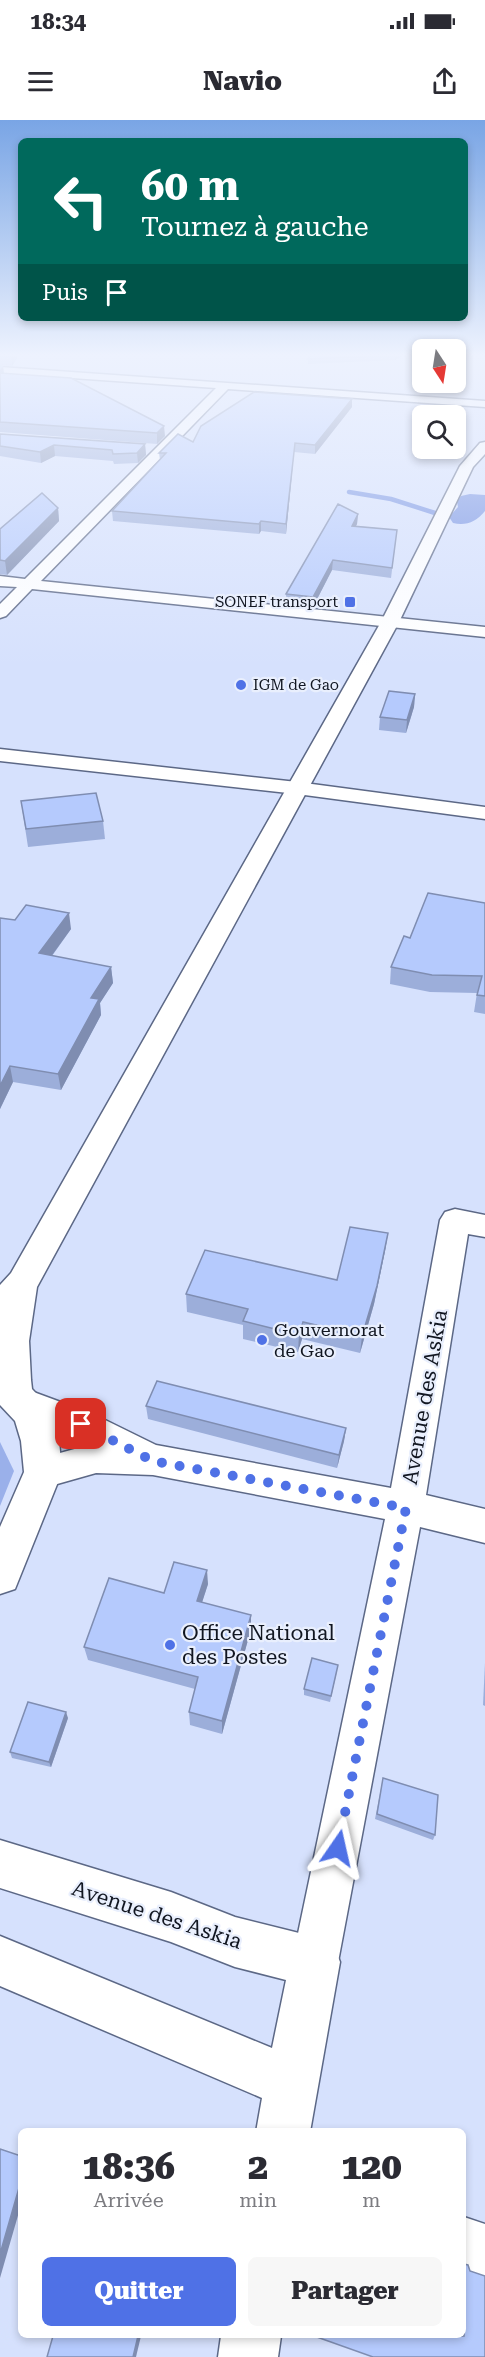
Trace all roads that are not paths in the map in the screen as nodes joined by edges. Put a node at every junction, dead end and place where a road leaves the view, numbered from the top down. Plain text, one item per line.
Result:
1 (148, 457) edge
2 (475, 457) edge
3 (0, 581) edge
4 (28, 585) junction
5 (0, 613) edge
6 (390, 622) junction
7 (485, 632) edge
8 (0, 755) edge
9 (297, 788) junction
10 (485, 813) edge
11 (470, 1223) edge
12 (23, 1282) junction
13 (0, 1309) edge
14 (12, 1394) edge
15 (153, 1461) junction
16 (43, 1472) junction
17 (406, 1508) junction
18 (485, 1526) edge
19 (0, 1575) edge
20 (0, 1864) edge
21 (0, 1961) edge
22 (315, 1962) junction
23 (287, 2107) edge
24 (466, 2243) edge
25 (485, 2250) edge
26 (251, 2338) edge
27 (248, 2357) edge

1 - 4 street
2 - 6 main road
3 - 4 street
4 - 5 street
4 - 6 street
6 - 7 street
6 - 9 main road
8 - 9 street
9 - 10 street
9 - 12 main road
11 - 17 street, Avenue des Askia
12 - 13 main road
12 - 14 main road
14 - 15 street
14 - 16 main road
15 - 16 street
15 - 17 street
16 - 19 main road
17 - 18 street
17 - 22 street, Avenue des Askia
20 - 22 main road, Avenue des Askia
21 - 23 main road
22 - 23 main road, Avenue des Askia
24 - 25 street
26 - 27 main road

